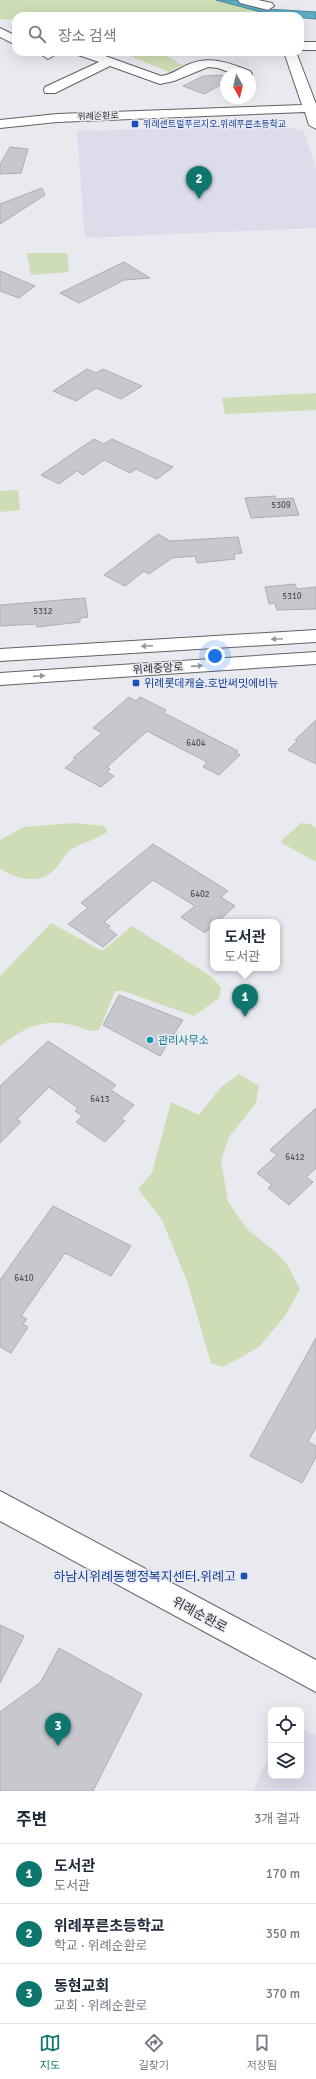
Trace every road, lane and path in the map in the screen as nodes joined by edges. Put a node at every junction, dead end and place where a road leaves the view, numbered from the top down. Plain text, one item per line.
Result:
1 (244, 0) edge
2 (275, 6) edge
3 (0, 32) edge
4 (12, 39) edge
5 (304, 46) edge
6 (316, 46) edge
7 (93, 56) edge
8 (292, 56) edge
9 (109, 62) junction
10 (229, 68) edge
11 (50, 90) dead end
12 (313, 108) edge
13 (0, 124) edge
14 (316, 125) edge
15 (316, 636) edge
16 (0, 655) edge
17 (316, 658) edge
18 (0, 679) edge
19 (0, 1505) edge
20 (316, 1677) edge

1 - 2 street
3 - 4 street
5 - 6 street
7 - 9 street
8 - 12 street
9 - 10 street
9 - 11 street
12 - 13 street, 위례순환로
12 - 14 street
15 -> 16 street, 위례중앙로
18 -> 17 street, 위례중앙로
19 - 20 street, 위례순환로

